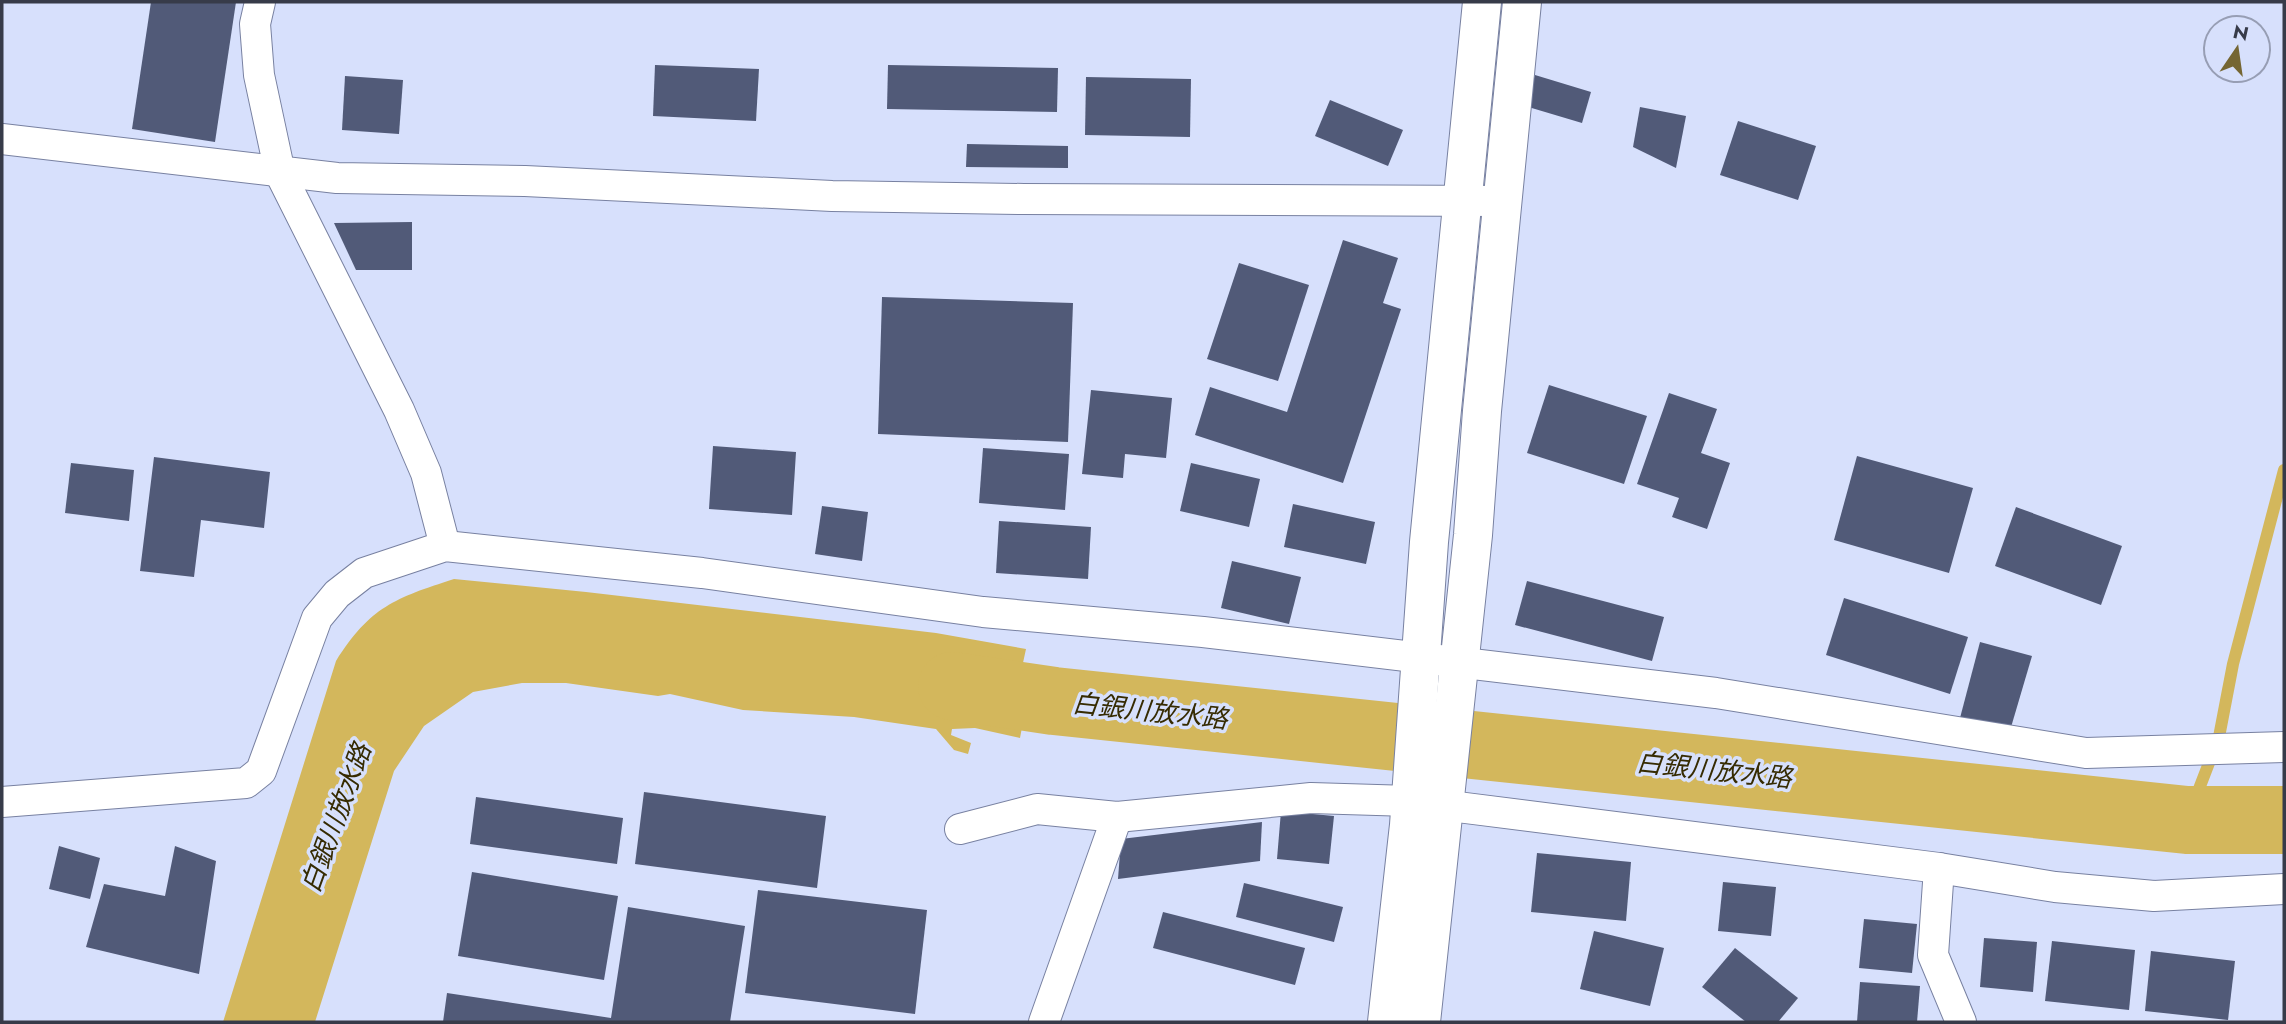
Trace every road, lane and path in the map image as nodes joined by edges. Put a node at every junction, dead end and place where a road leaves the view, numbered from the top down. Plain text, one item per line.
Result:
1 (260, 2) edge
2 (1482, 2) edge
3 (1522, 2) edge
4 (2, 139) edge
5 (280, 173) junction
6 (1501, 201) junction
7 (1462, 203) junction
8 (445, 546) junction
9 (1440, 661) junction
10 (2284, 747) edge
11 (2, 802) edge
12 (1426, 803) junction
13 (1117, 817) junction
14 (960, 829) dead end
15 (1939, 868) junction
16 (2284, 888) edge
17 (1044, 1022) edge
18 (1387, 1022) edge
19 (1421, 1022) edge
20 (1961, 1022) edge

1 - 5 street
2 - 7 street
3 - 6 street
4 - 5 street
5 - 7 street
5 - 8 street
6 - 7 street
6 - 9 street
7 - 9 street
8 - 9 street
8 - 11 street
9 - 10 street
9 - 12 street
12 - 13 street
12 - 15 street
12 - 18 street
12 - 19 street
13 - 14 street
13 - 17 street
15 - 16 street
15 - 20 street

